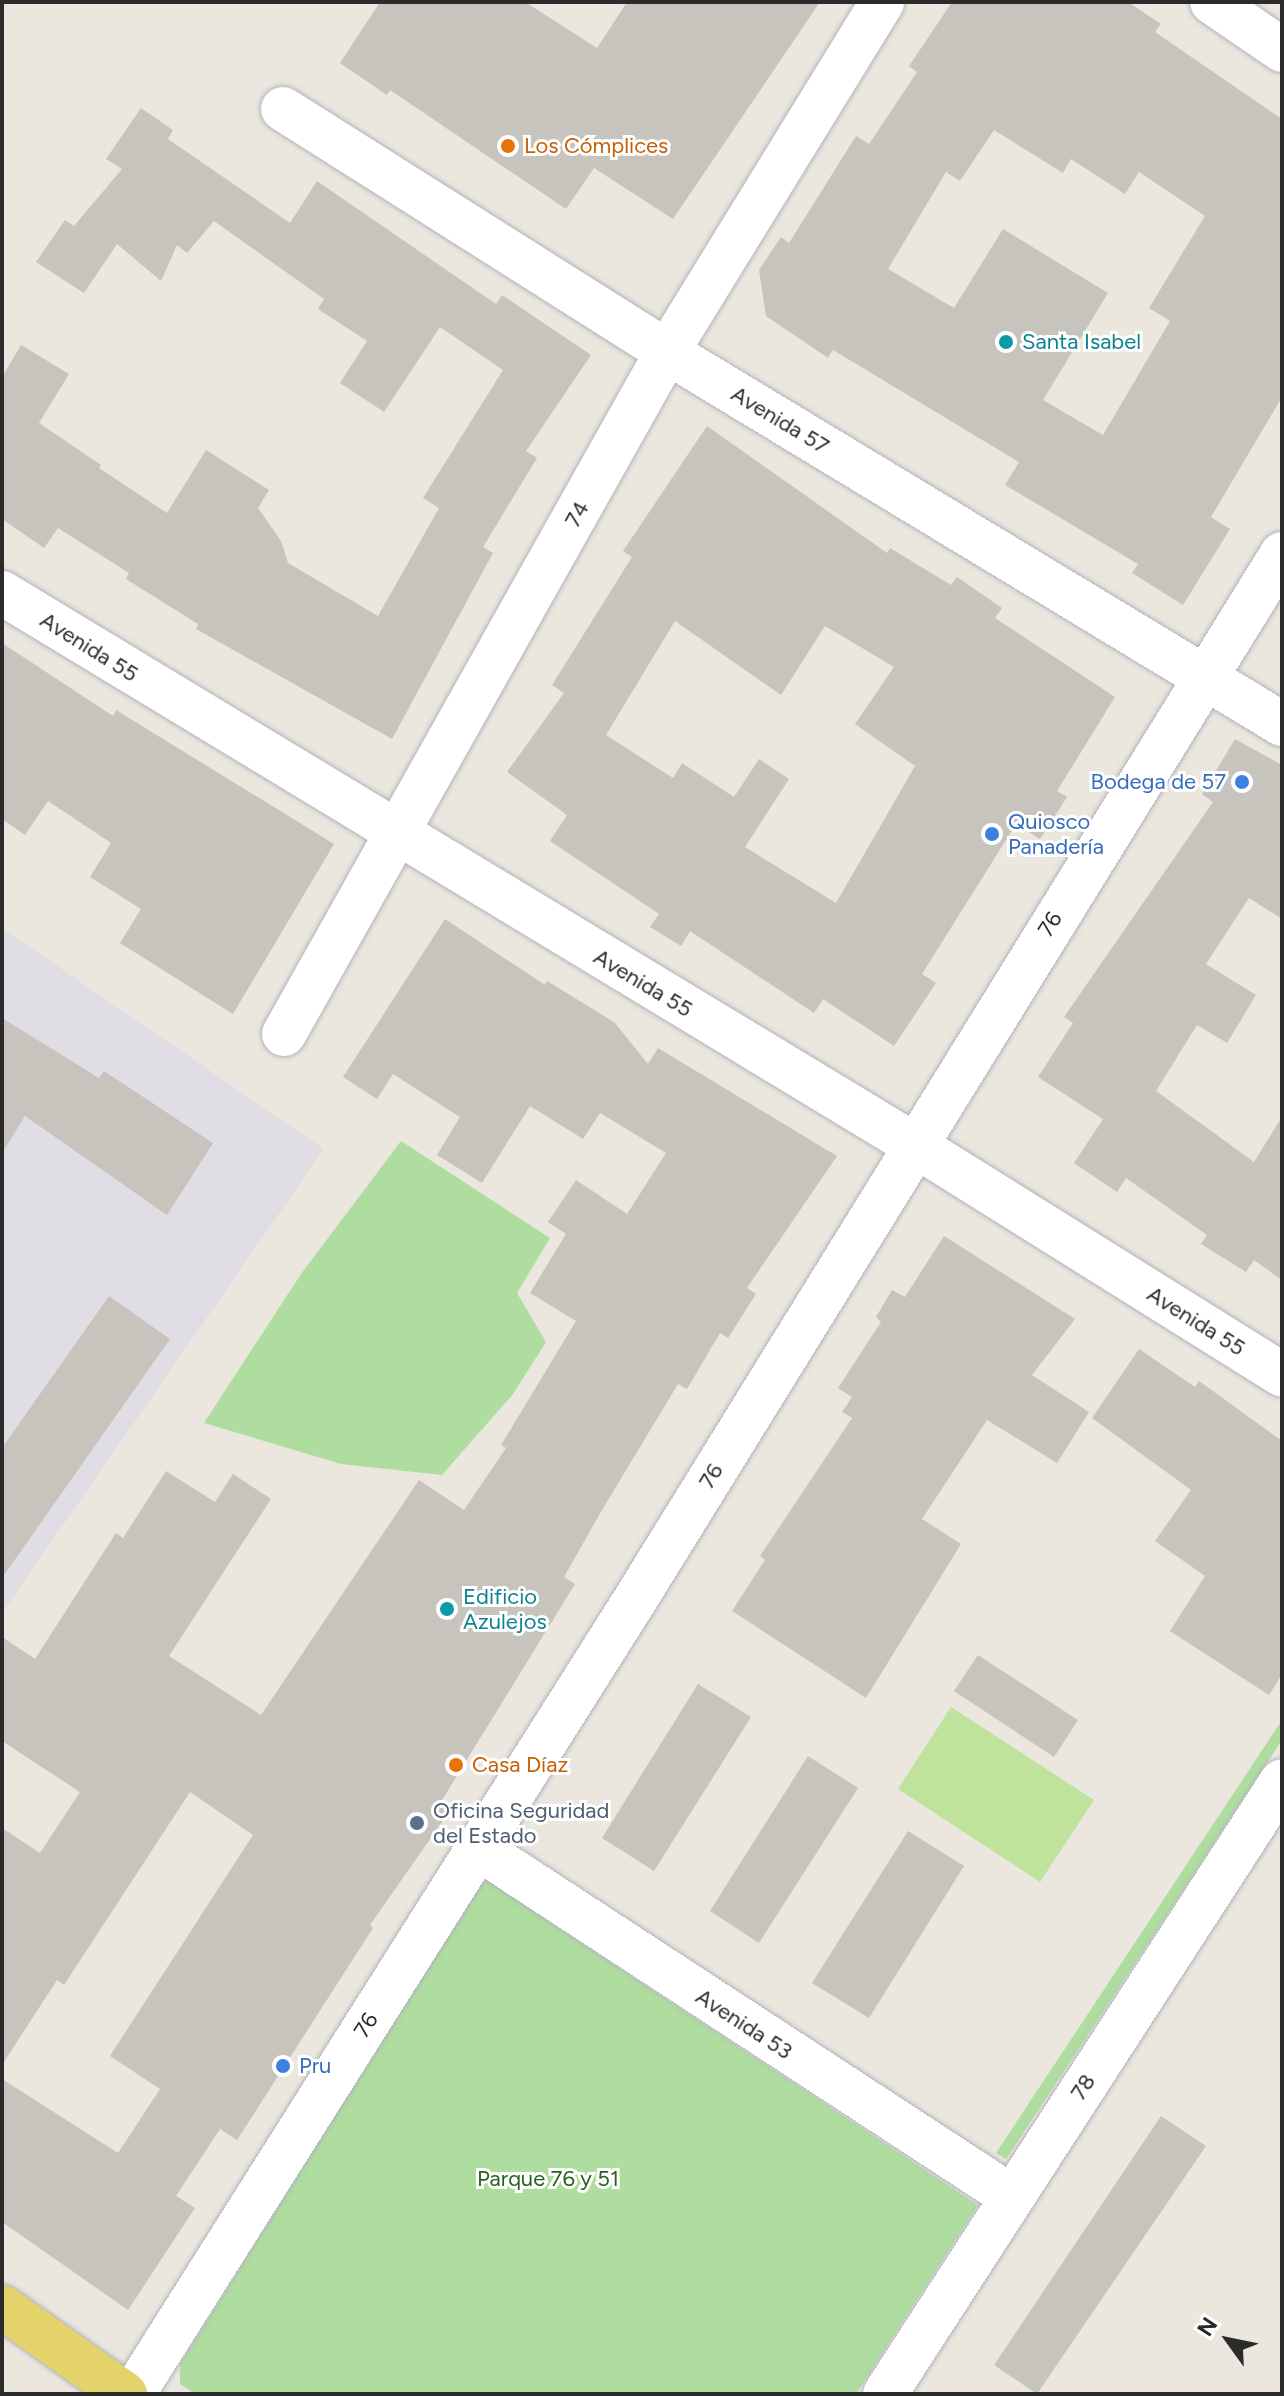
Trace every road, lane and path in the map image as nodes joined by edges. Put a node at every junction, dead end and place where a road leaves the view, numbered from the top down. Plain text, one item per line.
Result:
1 (882, 2) edge
2 (1212, 2) edge
3 (1282, 50) edge
4 (283, 109) dead end
5 (667, 352) junction
6 (1282, 554) edge
7 (2, 593) edge
8 (1205, 675) junction
9 (1282, 724) edge
10 (398, 837) junction
11 (284, 1034) dead end
12 (913, 1144) junction
13 (1282, 1375) edge
14 (1282, 1781) edge
15 (478, 1848) junction
16 (1012, 2197) junction
17 (2, 2307) edge
18 (125, 2394) edge
19 (133, 2394) edge
20 (885, 2394) edge

1 - 5 street, 74
2 - 3 street
4 - 5 street, Avenida 57
5 - 8 street, Avenida 57
5 - 10 street, 74
6 - 8 street, 76
7 - 10 street, Avenida 55
8 - 9 street, Avenida 57
8 - 12 street, 76
10 - 11 street, 74
10 - 12 street, Avenida 55
12 - 13 street, Avenida 55
12 - 15 street, 76
14 - 16 street, 78
15 - 16 street, Avenida 53
15 - 19 street, 76
16 - 20 street, 78
17 - 18 main road

